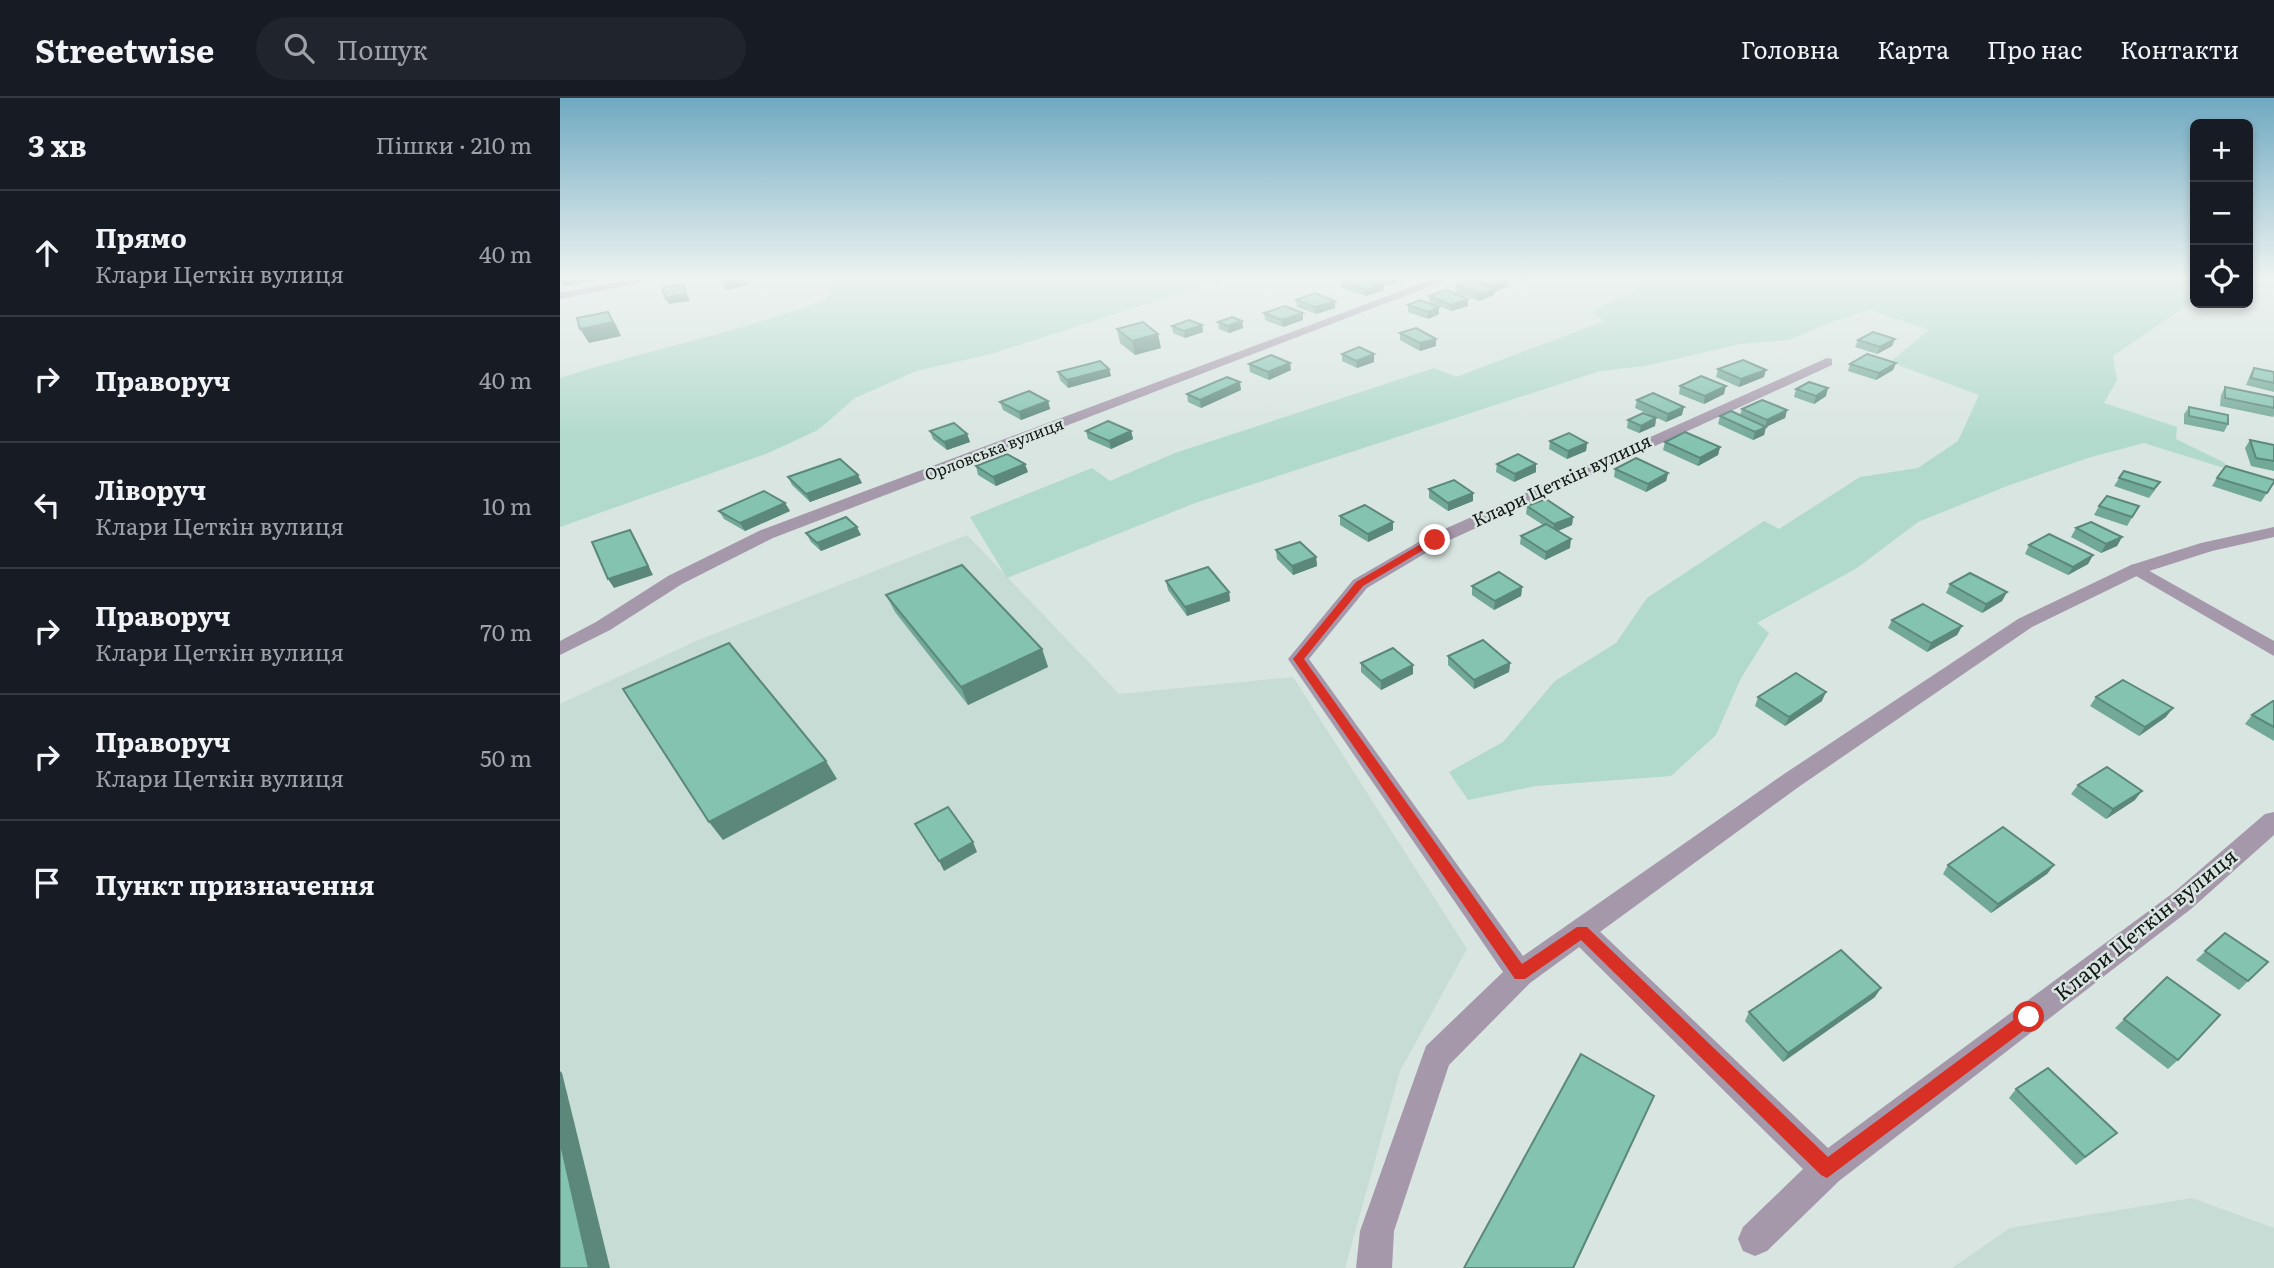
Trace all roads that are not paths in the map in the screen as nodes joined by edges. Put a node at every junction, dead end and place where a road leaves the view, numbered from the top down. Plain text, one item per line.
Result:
1 (1299, 334) edge
2 (1827, 362) dead end
3 (2274, 532) edge
4 (2137, 569) junction
5 (560, 649) edge
6 (2274, 650) edge
7 (2274, 821) edge
8 (1582, 932) junction
9 (1520, 974) junction
10 (1827, 1169) junction
11 (1755, 1239) dead end
12 (1374, 1268) edge

1 - 5 street, Орловська вулиця
2 - 9 street, Клари Цеткін вулиця
3 - 4 street
4 - 6 street
4 - 8 street
7 - 10 street, Клари Цеткін вулиця
8 - 9 street
8 - 10 street
9 - 12 street
10 - 11 street, Клари Цеткін вулиця

